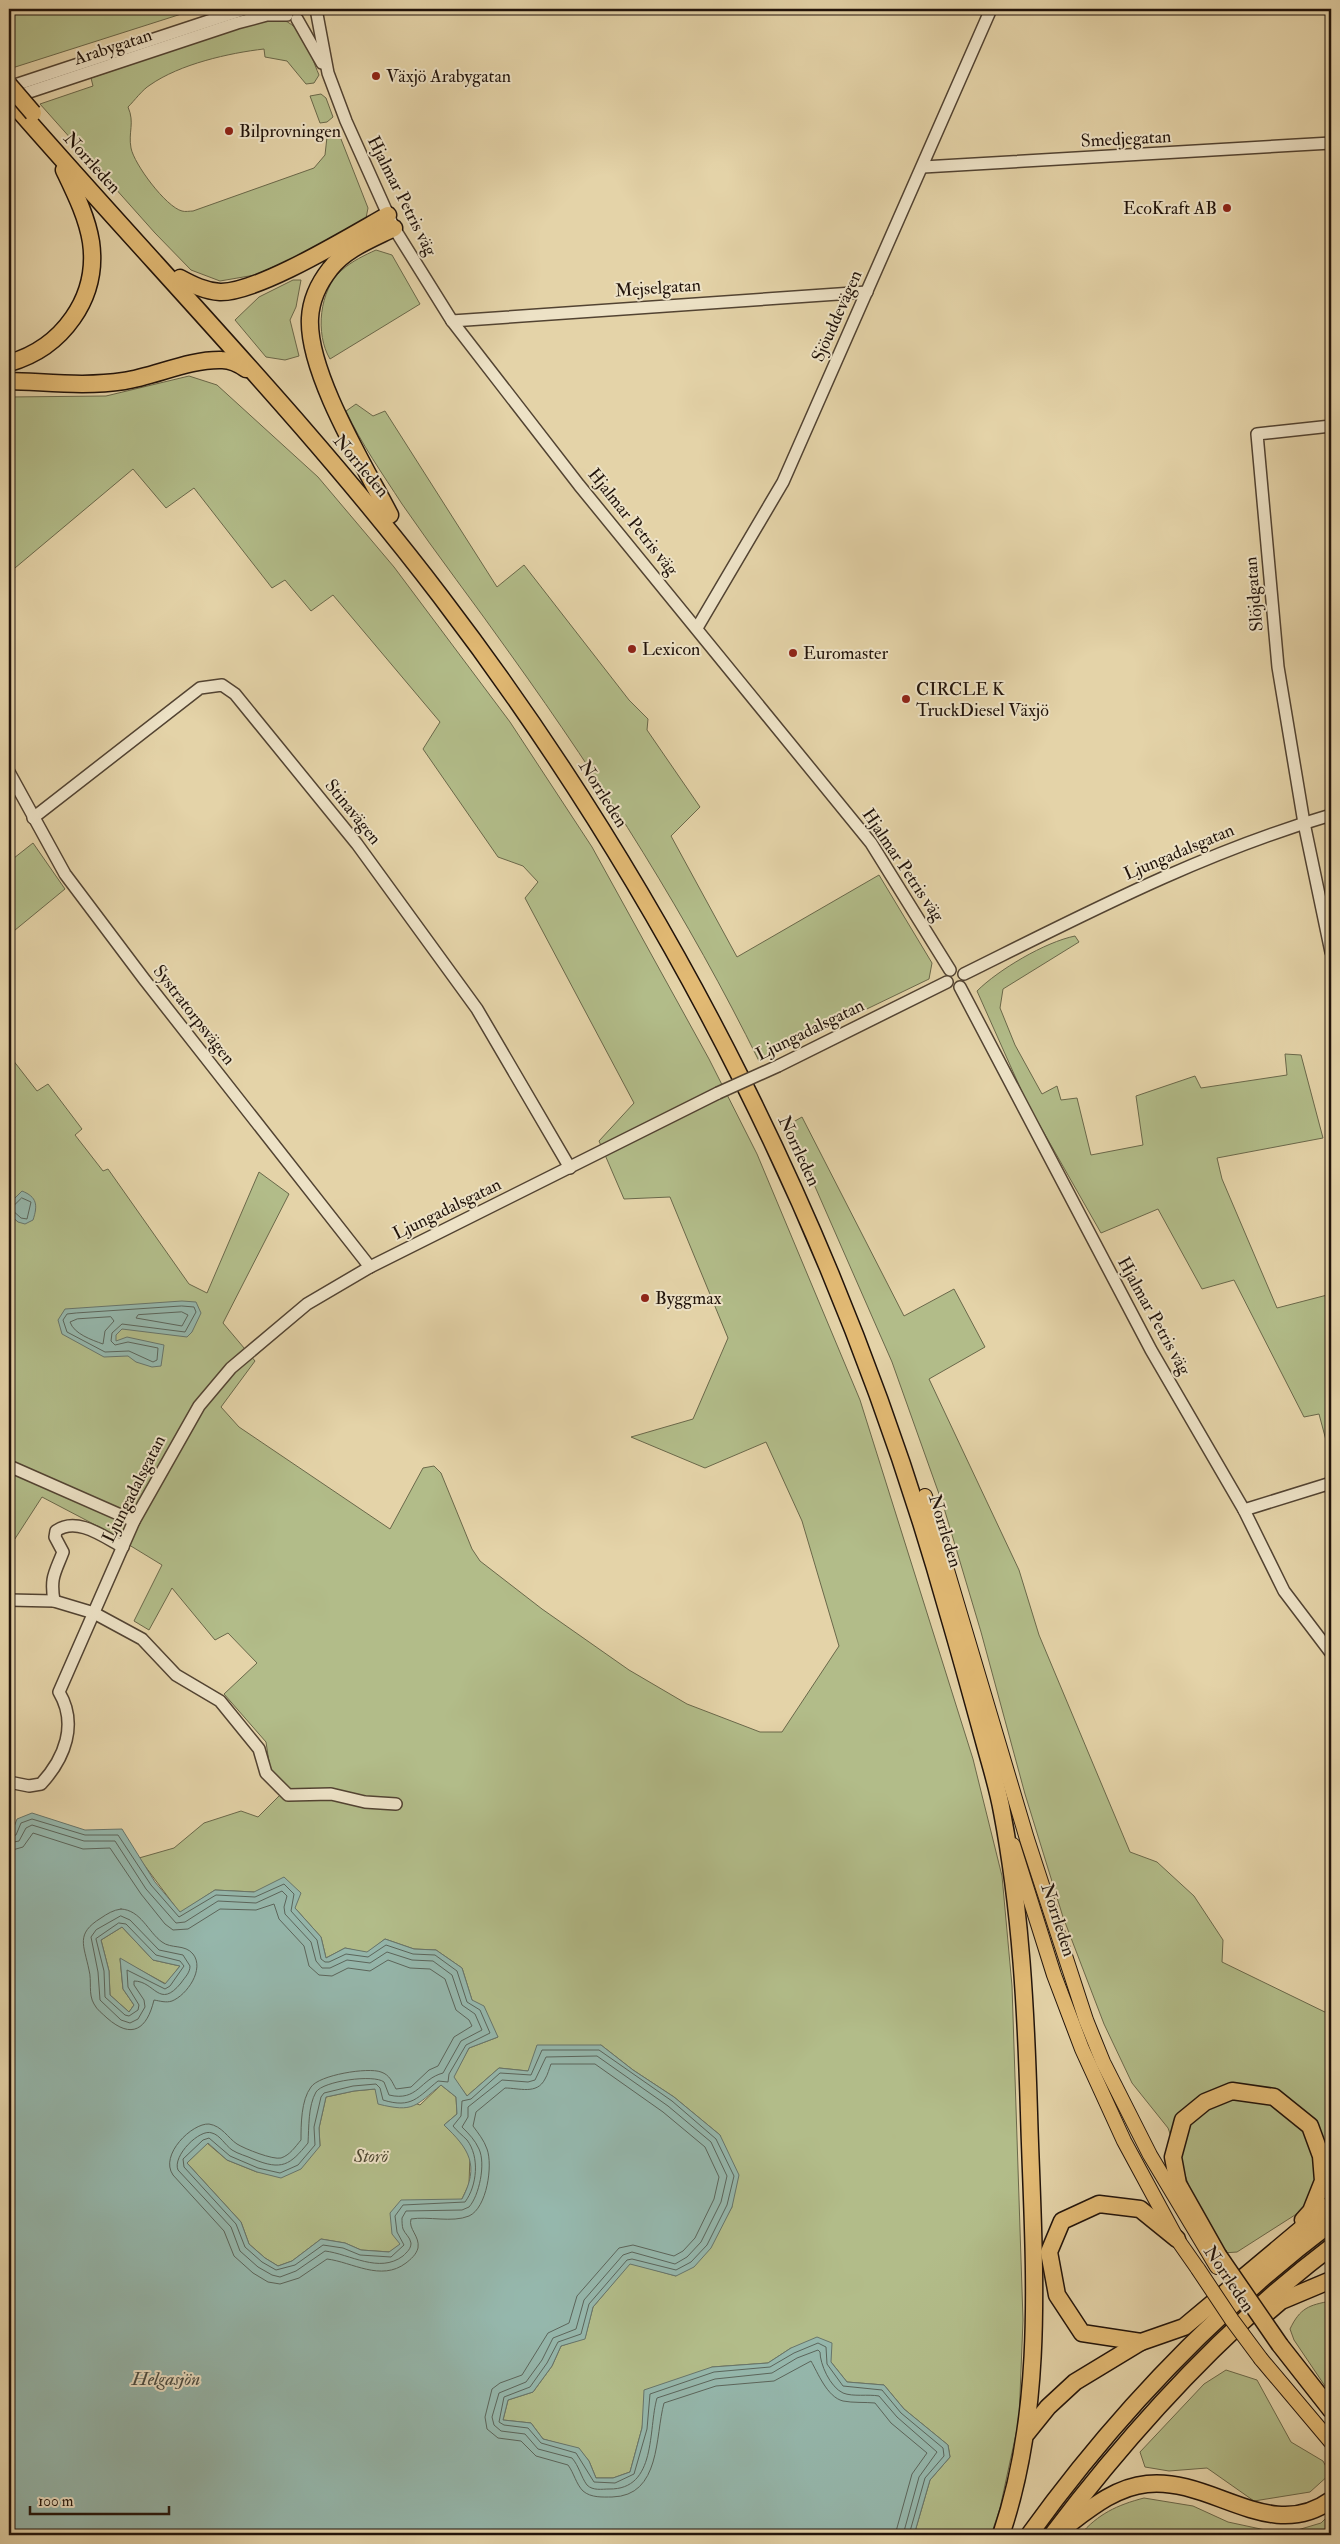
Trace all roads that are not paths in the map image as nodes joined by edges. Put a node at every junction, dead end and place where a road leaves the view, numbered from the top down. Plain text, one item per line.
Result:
1 (245, 9) edge
2 (316, 9) edge
3 (991, 9) edge
4 (288, 14) edge
5 (328, 73) junction
6 (9, 86) edge
7 (9, 99) edge
8 (27, 113) junction
9 (1331, 142) edge
10 (56, 153) junction
11 (922, 168) junction
12 (391, 222) junction
13 (180, 278) junction
14 (867, 292) junction
15 (452, 320) junction
16 (9, 363) edge
17 (256, 376) junction
18 (9, 381) edge
19 (1331, 426) edge
20 (390, 515) junction
21 (697, 628) junction
22 (9, 772) edge
23 (1331, 815) edge
24 (33, 818) junction
25 (1304, 823) junction
26 (1331, 952) edge
27 (950, 970) junction
28 (964, 974) junction
29 (947, 982) junction
30 (960, 986) junction
31 (570, 1168) junction
32 (370, 1268) junction
33 (9, 1467) edge
34 (1331, 1483) edge
35 (925, 1496) joint
36 (1244, 1510) junction
37 (134, 1521) junction
38 (123, 1547) junction
39 (9, 1600) edge
40 (54, 1601) junction
41 (94, 1613) junction
42 (1331, 1653) edge
43 (9, 1782) edge
44 (1001, 1803) junction
45 (396, 1804) dead end
46 (1331, 2204) edge
47 (1182, 2213) joint
48 (1331, 2223) edge
49 (1177, 2239) junction
50 (1286, 2240) junction
51 (1331, 2247) edge
52 (1214, 2253) junction
53 (1331, 2280) edge
54 (1228, 2334) junction
55 (1141, 2342) junction
56 (1277, 2348) junction
57 (1322, 2402) edge
58 (1331, 2419) edge
59 (1027, 2434) junction
60 (1331, 2442) edge
61 (1331, 2500) edge
62 (1002, 2535) edge
63 (1029, 2535) edge
64 (1053, 2535) edge

1 - 6 street, Arabygatan
2 - 4 street
2 - 5 street, Hjalmar Petris väg
3 - 11 street, Sjöuddevägen
4 - 5 street, Hjalmar Petris väg
4 - 7 street, Arabygatan
5 - 12 street, Hjalmar Petris väg
6 - 8 highway, bridge
7 - 8 highway
8 - 10 highway, Norrleden
8 - 13 highway, Norrleden
9 - 11 street, Smedjegatan
10 - 16 highway
10 - 17 highway, Norrleden
11 - 14 street, Sjöuddevägen
12 - 13 highway
12 - 15 street, Hjalmar Petris väg
12 - 20 highway
13 - 20 highway, Norrleden
14 - 15 street, Mejselgatan
14 - 21 street, Sjöuddevägen
15 - 21 street, Hjalmar Petris väg
17 - 18 highway
17 - 44 highway, Norrleden
19 - 25 street, Slöjdgatan
20 - 35 highway, Norrleden
21 - 27 street, Hjalmar Petris väg
22 - 24 street, Systratorpsvägen
23 - 25 street, Ljungadalsgatan
24 - 31 street, Stinavägen
24 - 32 street, Systratorpsvägen
25 - 26 street
25 - 28 street, Ljungadalsgatan
27 - 28 street
27 - 29 street
28 - 30 street
29 - 30 street
29 - 31 street, Ljungadalsgatan, bridge
30 - 36 street, Hjalmar Petris väg
31 - 32 street, Ljungadalsgatan
32 - 37 street, Ljungadalsgatan
33 - 37 street
34 - 36 street
35 - 47 main road, Norrleden
36 - 42 street, Hjalmar Petris väg
37 - 38 street, Ljungadalsgatan
38 - 40 street
38 - 41 street, Ljungadalsgatan
39 - 40 street
40 - 41 street
41 - 43 street, Ljungadalsgatan
41 - 45 street
44 - 49 main road, Norrleden
44 - 59 highway
46 - 50 highway
47 - 52 highway
48 - 63 highway
49 - 55 highway
49 - 60 main road, Norrleden, bridge
50 - 52 highway
50 - 55 highway
51 - 54 highway
52 - 56 highway, bridge
52 - 56 main road
53 - 54 highway
54 - 64 highway
55 - 59 highway
56 - 57 highway
57 - 58 main road
59 - 62 highway
61 - 64 highway

